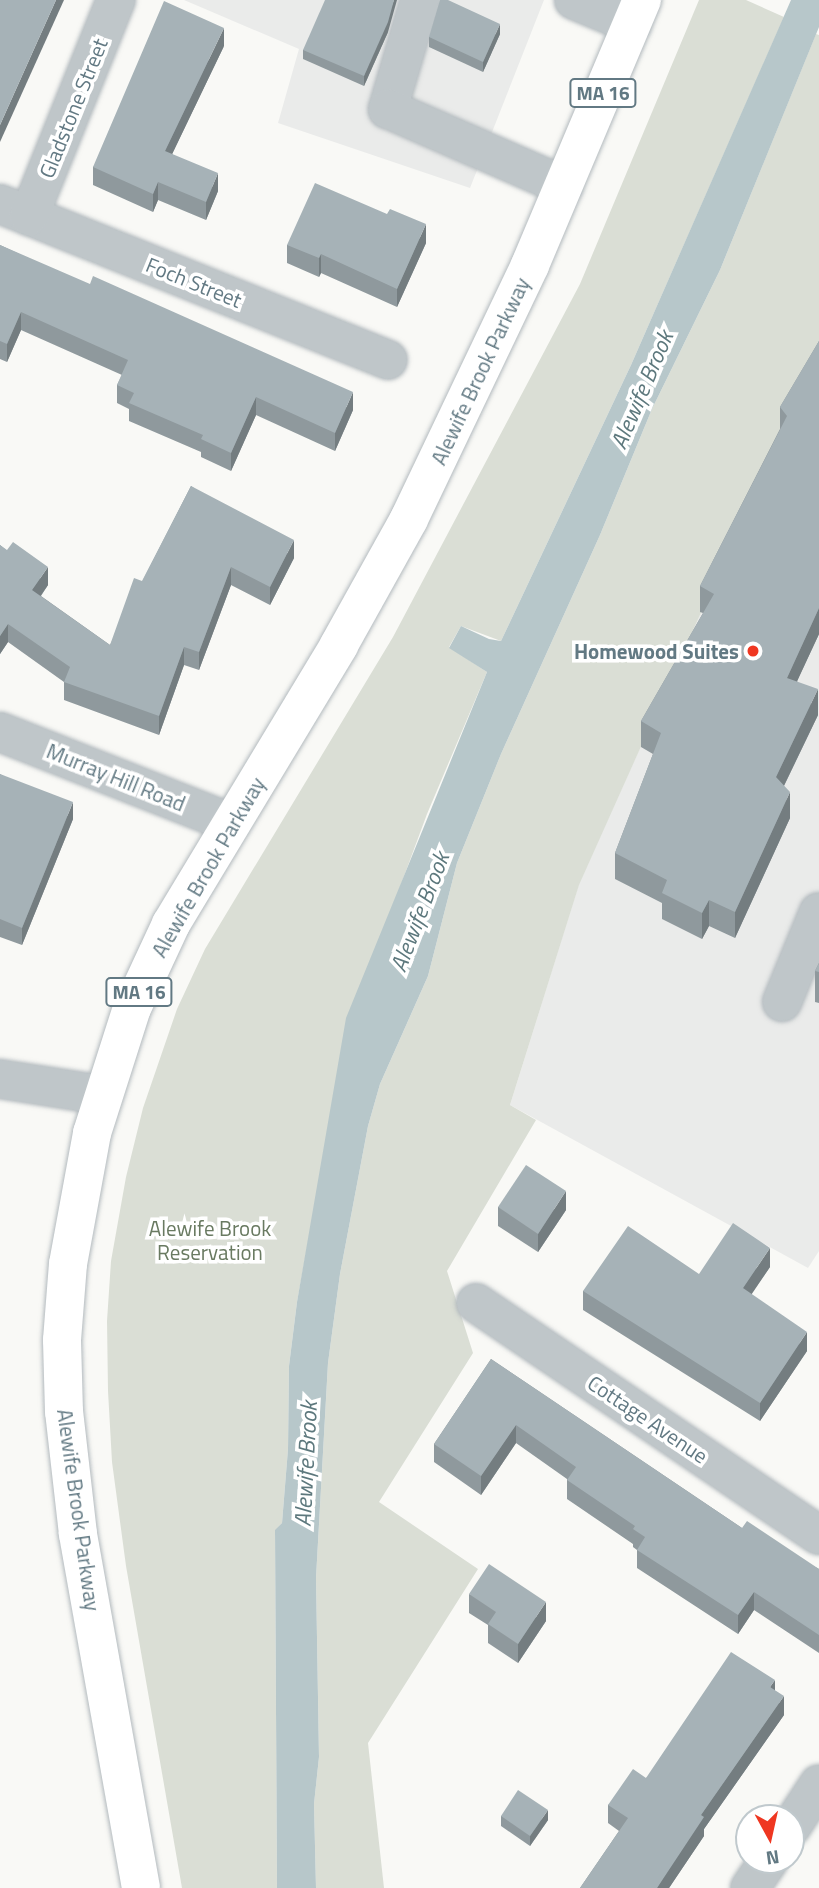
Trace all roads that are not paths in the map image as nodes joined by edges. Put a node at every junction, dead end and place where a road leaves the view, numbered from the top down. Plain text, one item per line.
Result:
1 (116, 0) edge
2 (420, 0) edge
3 (574, 0) edge
4 (637, 12) edge
5 (564, 186) junction
6 (15, 210) edge
7 (388, 360) dead end
8 (0, 732) edge
9 (231, 823) junction
10 (819, 912) edge
11 (782, 1002) dead end
12 (0, 1079) edge
13 (102, 1095) junction
14 (476, 1303) dead end
15 (819, 1535) edge
16 (819, 1784) edge
17 (805, 1805) edge
18 (141, 1888) edge

1 - 6 street, Gladstone Street
2 - 5 street
3 - 4 street
4 - 5 main road, Alewife Brook Parkway / MA 16
5 - 9 main road, Alewife Brook Parkway / MA 16
6 - 7 street, Foch Street
8 - 9 street, Murray Hill Road
9 - 13 main road, Alewife Brook Parkway / MA 16
10 - 11 street
12 - 13 street
13 - 18 main road, Alewife Brook Parkway / MA 16
14 - 15 street, Cottage Avenue
16 - 17 street

